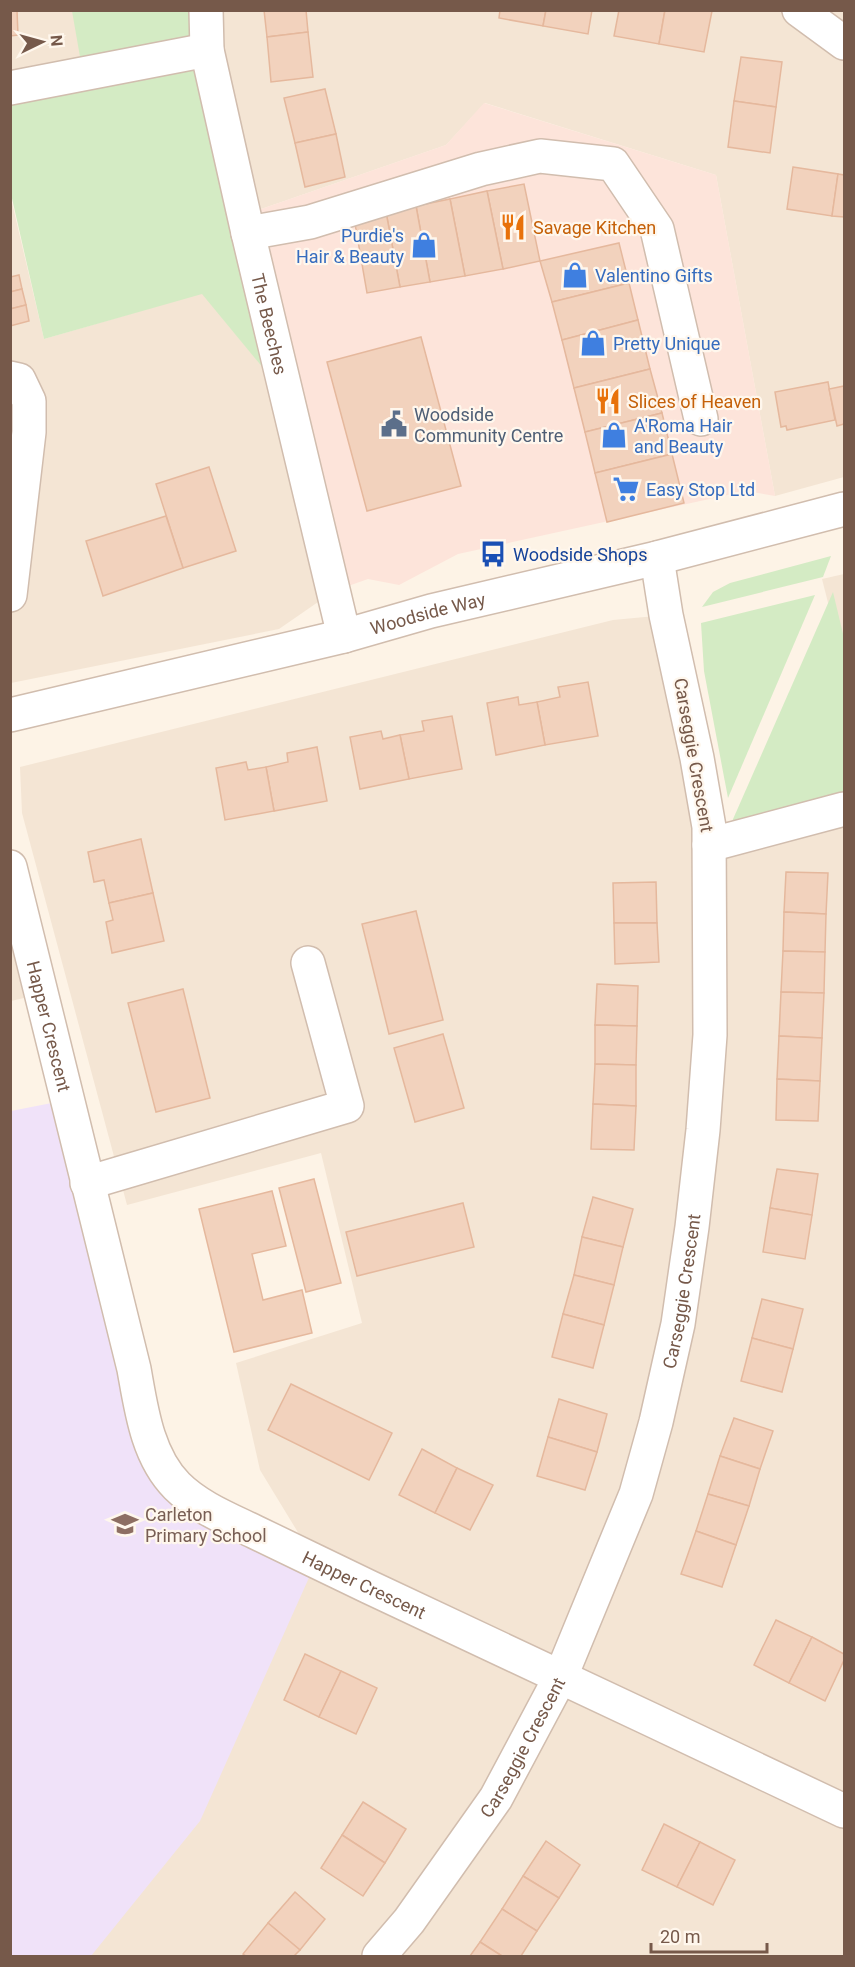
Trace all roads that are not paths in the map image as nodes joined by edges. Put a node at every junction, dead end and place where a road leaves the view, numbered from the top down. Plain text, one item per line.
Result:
1 (206, 10) edge
2 (798, 10) edge
3 (844, 43) edge
4 (207, 50) junction
5 (10, 88) edge
6 (248, 233) junction
7 (10, 378) edge
8 (701, 418) dead end
9 (844, 509) edge
10 (657, 558) junction
11 (10, 595) edge
12 (344, 636) junction
13 (10, 715) edge
14 (844, 809) edge
15 (709, 845) junction
16 (10, 867) edge
17 (308, 963) dead end
18 (87, 1183) junction
19 (561, 1676) junction
20 (844, 1811) edge
21 (379, 1956) edge

1 - 4 street, The Beeches
2 - 3 street
4 - 5 street
4 - 6 street, The Beeches
6 - 8 street
6 - 12 street, The Beeches
7 - 11 street
9 - 10 street, Woodside Way
10 - 12 street, Woodside Way
10 - 15 street, Carseggie Crescent
12 - 13 street, Woodside Way
14 - 15 street
15 - 19 street, Carseggie Crescent
16 - 18 street, Happer Crescent
17 - 18 street
18 - 19 street, Happer Crescent
19 - 20 street, Happer Crescent
19 - 21 street, Carseggie Crescent

